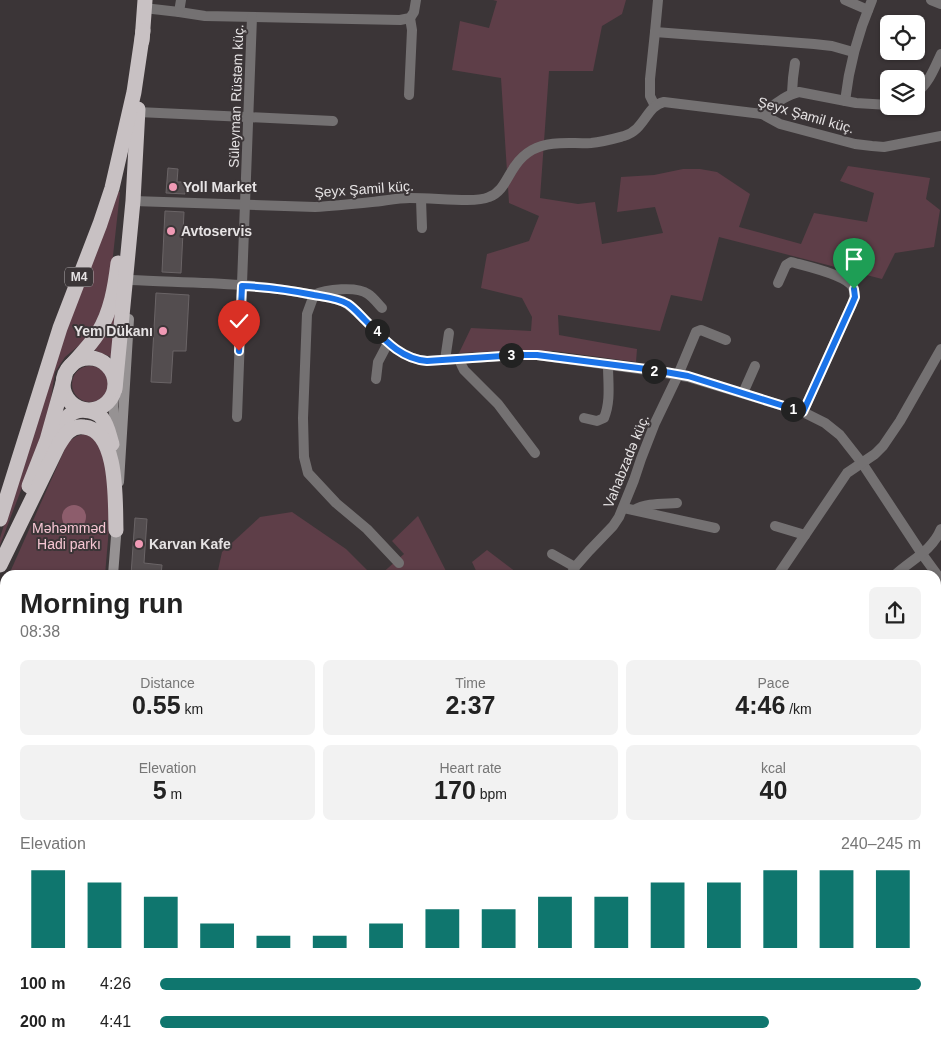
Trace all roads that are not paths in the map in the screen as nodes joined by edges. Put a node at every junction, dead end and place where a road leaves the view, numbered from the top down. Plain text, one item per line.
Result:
1 (181, 0) edge
2 (416, 0) edge
3 (658, 0) edge
4 (844, 0) edge
5 (931, 0) edge
6 (144, 4) edge
7 (941, 4) edge
8 (870, 5) edge
9 (179, 12) junction
10 (252, 17) junction
11 (410, 18) junction
12 (143, 31) junction
13 (655, 32) junction
14 (853, 52) junction
15 (941, 54) edge
16 (795, 63) dead end
17 (925, 84) edge
18 (134, 92) junction
19 (792, 93) junction
20 (410, 95) dead end
21 (845, 101) junction
22 (880, 105) edge
23 (655, 106) junction
24 (138, 112) junction
25 (762, 114) junction
26 (249, 117) junction
27 (333, 121) dead end
28 (941, 136) edge
29 (421, 199) junction
30 (133, 201) junction
31 (246, 205) junction
32 (422, 228) dead end
33 (130, 280) junction
34 (778, 283) dead end
35 (242, 286) junction
36 (314, 295) junction
37 (382, 308) dead end
38 (449, 333) dead end
39 (726, 340) dead end
40 (388, 343) junction
41 (941, 348) edge
42 (459, 358) junction
43 (445, 360) junction
44 (608, 364) junction
45 (755, 366) dead end
46 (66, 372) junction
47 (678, 375) junction
48 (376, 379) dead end
49 (115, 389) junction
50 (743, 393) junction
51 (87, 410) junction
52 (803, 412) junction
53 (237, 417) dead end
54 (584, 418) dead end
55 (535, 453) dead end
56 (862, 463) junction
57 (117, 479) junction
58 (677, 503) dead end
59 (628, 509) junction
60 (0, 519) edge
61 (774, 526) dead end
62 (715, 528) dead end
63 (941, 529) edge
64 (116, 530) joint
65 (805, 535) junction
66 (552, 554) dead end
67 (922, 554) junction
68 (0, 563) edge
69 (399, 563) dead end
70 (113, 570) edge
71 (572, 570) edge
72 (574, 570) edge
73 (781, 570) edge
74 (900, 570) edge
75 (934, 570) edge

1 - 9 street
2 - 11 street
3 - 13 street
4 - 8 street
5 - 7 street
6 - 9 street
6 - 12 highway, M4
8 - 14 street
9 - 10 street
10 - 11 street
10 - 26 street, Süleyman Rüstəm küç.
11 - 20 street
12 - 18 highway, M4
12 - 24 highway
13 - 14 street
13 - 23 street
14 - 21 street
15 - 17 street
16 - 19 street
18 - 46 highway
18 - 60 highway, M4
19 - 21 street
19 - 25 street
21 - 22 street
23 - 25 street, Şeyx Şamil küç.
23 - 29 street, Şeyx Şamil küç.
24 - 26 street
24 - 30 highway
25 - 28 street, Şeyx Şamil küç.
26 - 27 street
26 - 31 street, Süleyman Rüstəm küç.
29 - 31 street, Şeyx Şamil küç.
29 - 32 street
30 - 31 street, Şeyx Şamil küç.
30 - 33 main road
30 - 49 highway
31 - 35 street, Süleyman Rüstəm küç.
33 - 35 street
33 - 57 main road
34 - 52 street
35 - 36 street
35 - 53 street, Süleyman Rüstəm küç.
36 - 37 street
36 - 40 street
36 - 69 street
38 - 43 street
39 - 47 street, Vahabzadə küç.
40 - 43 street
40 - 48 street
41 - 56 street
42 - 43 street
42 - 44 street
42 - 55 street
44 - 47 street
44 - 54 street
45 - 50 street
46 - 49 highway
46 - 51 highway
46 - 68 highway
47 - 50 street
47 - 59 street, Vahabzadə küç.
49 - 51 highway
49 - 57 main road
50 - 52 street
51 - 57 highway
51 - 68 highway
52 - 56 street
56 - 65 street
56 - 67 street
57 - 64 highway
57 - 68 highway
58 - 59 street
59 - 62 street
59 - 72 street, Vahabzadə küç.
61 - 65 street
63 - 67 street
64 - 70 main road
65 - 73 street
66 - 71 street
67 - 74 street
67 - 75 street

